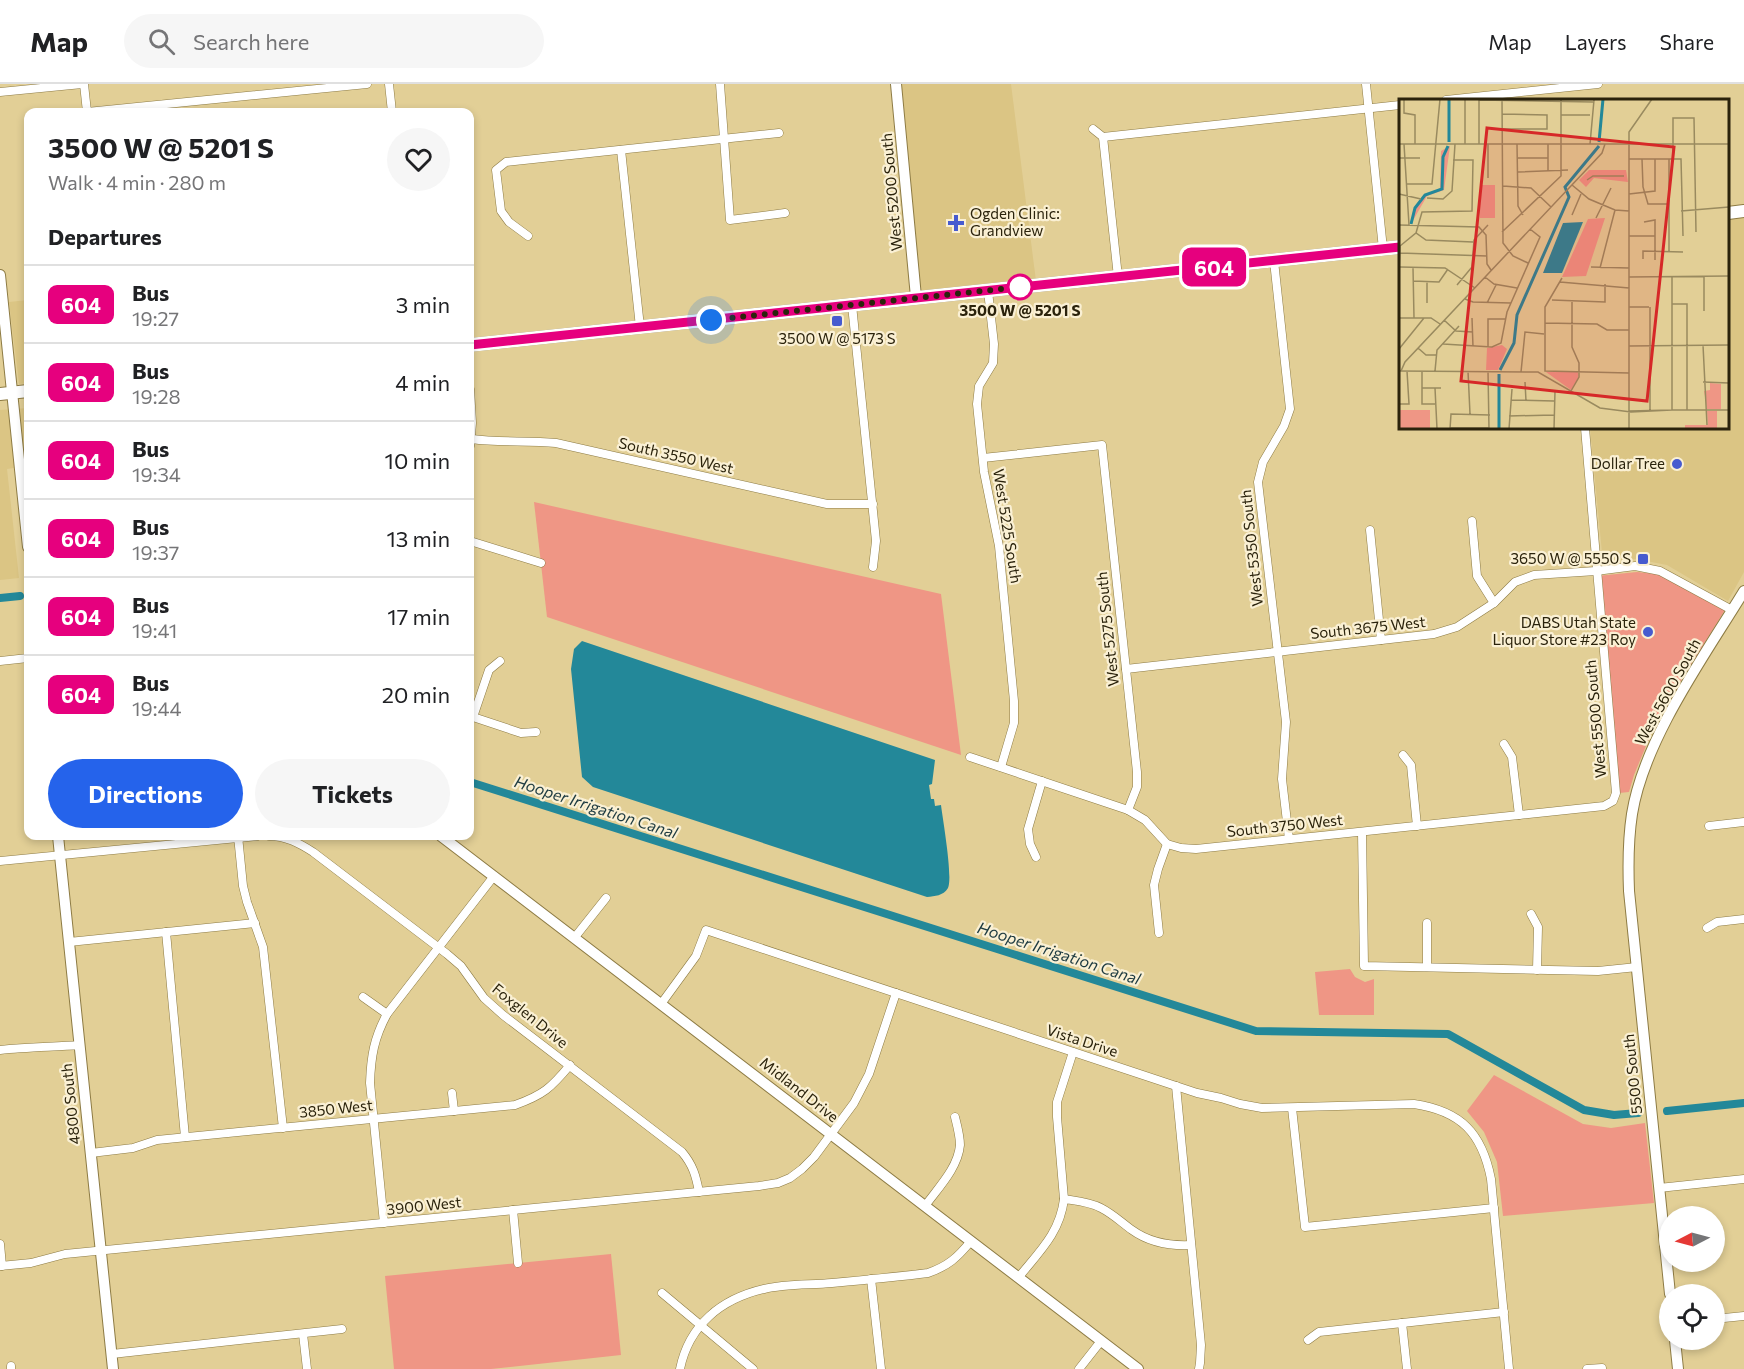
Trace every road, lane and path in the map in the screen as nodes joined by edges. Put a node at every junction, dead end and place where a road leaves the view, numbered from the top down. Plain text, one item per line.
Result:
1 (83, 84) edge
2 (367, 84) edge
3 (389, 84) edge
4 (720, 84) edge
5 (896, 84) edge
6 (1365, 84) edge
7 (1598, 84) edge
8 (0, 92) edge
9 (1456, 99) edge
10 (1399, 105) edge
11 (86, 108) edge
12 (127, 108) edge
13 (392, 108) edge
14 (1368, 109) junction
15 (1093, 129) dead end
16 (779, 133) dead end
17 (1103, 137) junction
18 (724, 140) junction
19 (621, 150) junction
20 (1744, 211) edge
21 (785, 213) dead end
22 (1729, 213) edge
23 (528, 236) dead end
24 (1399, 247) edge
25 (1383, 249) junction
26 (1274, 261) junction
27 (0, 274) edge
28 (1118, 278) junction
29 (988, 291) junction
30 (916, 297) junction
31 (852, 305) junction
32 (640, 327) junction
33 (474, 345) edge
34 (24, 391) edge
35 (6, 393) edge
36 (1585, 429) edge
37 (474, 442) edge
38 (983, 458) junction
39 (873, 504) junction
40 (24, 519) edge
41 (1472, 521) dead end
42 (1370, 530) dead end
43 (474, 542) edge
44 (541, 563) dead end
45 (873, 567) dead end
46 (1596, 571) junction
47 (1744, 591) edge
48 (1494, 603) junction
49 (1732, 610) junction
50 (1381, 640) junction
51 (1277, 652) junction
52 (24, 659) edge
53 (500, 661) dead end
54 (0, 662) edge
55 (1126, 669) junction
56 (474, 709) edge
57 (474, 718) edge
58 (536, 732) dead end
59 (1504, 744) dead end
60 (1403, 755) dead end
61 (970, 757) dead end
62 (1001, 767) junction
63 (1042, 781) junction
64 (1616, 793) joint
65 (1128, 810) junction
66 (1519, 815) junction
67 (1744, 822) edge
68 (1417, 826) junction
69 (1709, 826) dead end
70 (1362, 832) junction
71 (1289, 839) junction
72 (59, 840) edge
73 (208, 840) edge
74 (238, 840) edge
75 (292, 840) edge
76 (446, 840) edge
77 (1167, 844) junction
78 (1628, 850) joint
79 (61, 855) junction
80 (1036, 857) dead end
81 (0, 861) edge
82 (494, 876) junction
83 (606, 898) dead end
84 (1531, 914) dead end
85 (1744, 919) edge
86 (255, 922) junction
87 (1427, 923) dead end
88 (1707, 928) dead end
89 (166, 932) junction
90 (1159, 933) dead end
91 (575, 937) junction
92 (69, 942) junction
93 (439, 947) junction
94 (1427, 967) junction
95 (1637, 968) junction
96 (1537, 970) junction
97 (896, 993) junction
98 (363, 997) dead end
99 (661, 1004) junction
100 (387, 1014) junction
101 (80, 1045) junction
102 (0, 1050) edge
103 (1073, 1052) junction
104 (570, 1065) junction
105 (1176, 1086) junction
106 (452, 1093) dead end
107 (1292, 1108) junction
108 (454, 1111) junction
109 (955, 1117) dead end
110 (374, 1119) junction
111 (283, 1128) junction
112 (830, 1134) junction
113 (185, 1137) junction
114 (91, 1153) junction
115 (1744, 1179) edge
116 (1659, 1188) junction
117 (699, 1192) junction
118 (1064, 1199) junction
119 (925, 1206) junction
120 (1494, 1208) junction
121 (513, 1210) junction
122 (384, 1223) junction
123 (971, 1241) junction
124 (0, 1244) edge
125 (1191, 1245) junction
126 (101, 1251) junction
127 (518, 1263) dead end
128 (1, 1266) edge
129 (1018, 1278) junction
130 (871, 1279) junction
131 (1669, 1284) edge
132 (662, 1293) dead end
133 (1504, 1312) junction
134 (1744, 1316) edge
135 (1725, 1318) edge
136 (1402, 1323) junction
137 (700, 1325) junction
138 (342, 1329) dead end
139 (303, 1334) junction
140 (1308, 1340) dead end
141 (1101, 1341) junction
142 (1676, 1350) edge
143 (112, 1354) junction
144 (1602, 1368) edge
145 (113, 1369) edge
146 (307, 1369) edge
147 (680, 1369) edge
148 (753, 1369) edge
149 (881, 1369) edge
150 (1079, 1369) edge
151 (1138, 1369) edge
152 (1198, 1369) edge
153 (1407, 1369) edge
154 (1509, 1369) edge
155 (1587, 1369) edge
156 (1678, 1369) edge

1 - 8 street
1 - 11 street
2 - 12 street
3 - 13 street
4 - 18 street
5 - 30 street, West 5200 South
6 - 14 street
7 - 9 street
10 - 14 street
14 - 17 street
14 - 25 street
15 - 17 street
16 - 18 street
17 - 28 street
18 - 19 street
18 - 21 street
19 - 23 street
19 - 32 street
20 - 22 main road
24 - 25 main road
25 - 26 main road
26 - 28 main road
26 - 51 street, West 5350 South
27 - 35 street
28 - 29 main road
29 - 30 main road
29 - 38 street, West 5225 South
30 - 31 main road
31 - 32 main road
31 - 39 street
32 - 33 main road
34 - 35 main road
35 - 40 street
36 - 46 street, West 5500 South
37 - 39 street, South 3550 West
38 - 55 street, West 5275 South
38 - 62 street, West 5225 South
39 - 45 street
41 - 48 street
42 - 50 street
43 - 44 street
46 - 48 street, South 3675 West
46 - 49 street, South 3675 West
46 - 64 street, West 5500 South
47 - 49 street, West 5600 South
48 - 50 street, South 3675 West
49 - 78 street, West 5600 South
50 - 51 street, South 3675 West
51 - 55 street, South 3675 West
51 - 71 street, West 5350 South
52 - 54 street
53 - 56 street
55 - 65 street, West 5275 South
57 - 58 street
59 - 66 street
60 - 68 street
61 - 62 street
62 - 63 street
63 - 65 street
63 - 80 street
64 - 66 street, South 3750 West
65 - 77 street
66 - 68 street, South 3750 West
67 - 69 street
68 - 70 street, South 3750 West
70 - 71 street, South 3750 West
70 - 94 street
71 - 77 street, South 3750 West
72 - 79 street, 4800 South
73 - 79 street
74 - 86 street
75 - 93 street, Foxglen Drive
76 - 82 street, Midland Drive
77 - 90 street
78 - 95 street, 5500 South
79 - 81 street
79 - 92 street, 4800 South
82 - 91 street, Midland Drive
82 - 93 street
83 - 91 street
84 - 96 street
85 - 88 street
86 - 89 street
86 - 111 street
87 - 94 street
89 - 92 street
89 - 113 street
91 - 99 street, Midland Drive
92 - 101 street, 4800 South
93 - 100 street
93 - 104 street, Foxglen Drive
94 - 96 street
95 - 96 street
95 - 116 street, 5500 South
97 - 99 street, Vista Drive
97 - 103 street, Vista Drive
97 - 112 street, 3900 West
98 - 100 street
99 - 112 street, Midland Drive
100 - 110 street
101 - 102 street
101 - 114 street, 4800 South
103 - 105 street, Vista Drive
103 - 118 street
104 - 108 street, 3850 West
104 - 117 street, Foxglen Drive
105 - 107 street, Vista Drive
105 - 125 street
106 - 108 street
107 - 120 street, Vista Drive
107 - 120 street
108 - 110 street, 3850 West
109 - 119 street
110 - 111 street, 3850 West
110 - 122 street
111 - 113 street, 3850 West
112 - 117 street, 3900 West
112 - 119 street, Midland Drive
113 - 114 street, 3850 West
114 - 126 street, 4800 South
115 - 116 street
116 - 131 street, 5500 South
117 - 121 street, 3900 West
118 - 125 street
118 - 129 street
119 - 123 street, Midland Drive
120 - 133 street
121 - 122 street, 3900 West
121 - 127 street
122 - 126 street, 3900 West
123 - 129 street, Midland Drive
123 - 130 street
124 - 128 street
125 - 152 street
126 - 128 street, 3900 West
126 - 143 street, 4800 South
129 - 141 street, Midland Drive
130 - 137 street
130 - 149 street
132 - 137 street
133 - 136 street
133 - 154 street
134 - 135 street
136 - 140 street
136 - 153 street
137 - 147 street
137 - 148 street
138 - 139 street
139 - 143 street
139 - 146 street
141 - 150 street
141 - 151 street, Midland Drive
142 - 156 street
143 - 145 street, 4800 South
144 - 155 street

